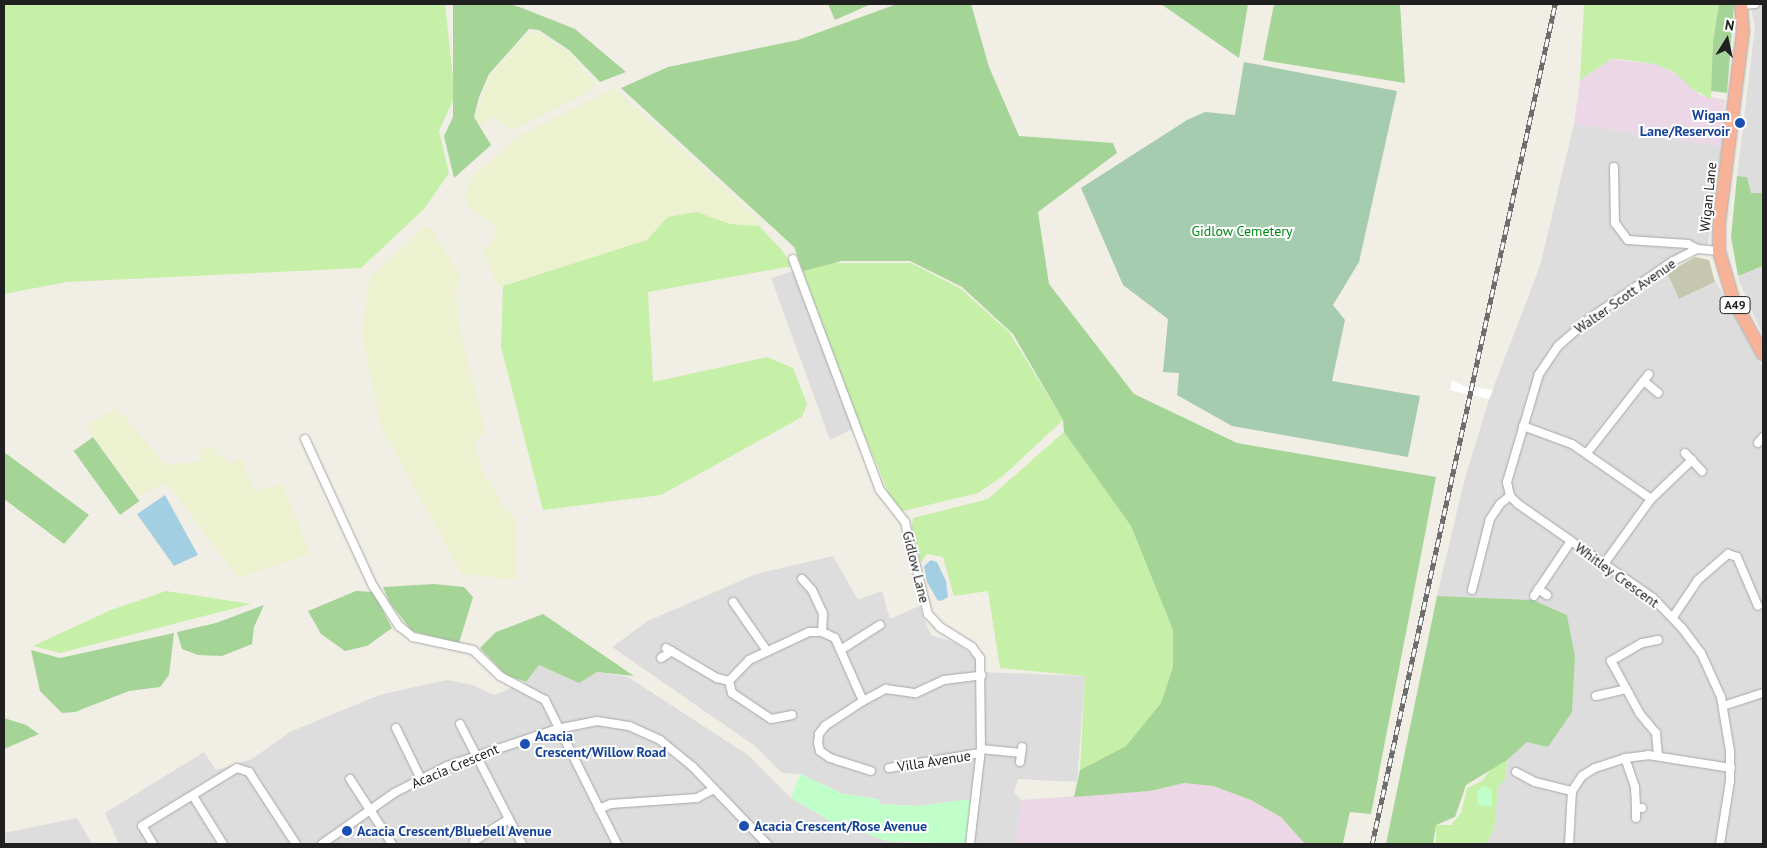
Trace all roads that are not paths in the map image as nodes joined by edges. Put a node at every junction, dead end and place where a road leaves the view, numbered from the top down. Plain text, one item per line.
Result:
1 (1741, 4) edge
2 (1755, 4) edge
3 (1614, 167) dead end
4 (1697, 249) junction
5 (1719, 250) junction
6 (793, 259) dead end
7 (1763, 354) edge
8 (1649, 374) dead end
9 (1645, 382) junction
10 (1658, 393) dead end
11 (1522, 426) junction
12 (305, 439) dead end
13 (1587, 453) junction
14 (1685, 453) dead end
15 (1692, 460) junction
16 (1702, 471) dead end
17 (1510, 496) junction
18 (1651, 499) junction
19 (1571, 541) junction
20 (1604, 564) junction
21 (802, 579) dead end
22 (1472, 590) dead end
23 (1547, 595) dead end
24 (733, 602) dead end
25 (1758, 606) dead end
26 (1673, 618) junction
27 (880, 625) dead end
28 (822, 632) junction
29 (1658, 640) dead end
30 (842, 649) junction
31 (767, 651) junction
32 (660, 658) dead end
33 (982, 676) junction
34 (729, 681) junction
35 (1626, 689) junction
36 (1763, 693) edge
37 (1596, 696) dead end
38 (862, 701) junction
39 (1723, 706) junction
40 (792, 715) dead end
41 (460, 724) dead end
42 (396, 728) dead end
43 (557, 729) junction
44 (981, 751) junction
45 (1021, 754) dead end
46 (476, 755) junction
47 (1658, 756) junction
48 (1625, 758) junction
49 (889, 768) dead end
50 (1731, 768) junction
51 (871, 771) dead end
52 (1515, 772) dead end
53 (350, 779) dead end
54 (421, 779) junction
55 (714, 789) junction
56 (1572, 791) junction
57 (193, 796) junction
58 (370, 809) junction
59 (599, 809) junction
60 (1636, 818) dead end
61 (509, 819) junction
62 (474, 841) dead end
63 (154, 844) edge
64 (223, 844) edge
65 (296, 844) edge
66 (322, 844) edge
67 (392, 844) edge
68 (522, 844) edge
69 (617, 844) edge
70 (767, 844) edge
71 (970, 844) edge
72 (1569, 844) edge
73 (1720, 844) edge

1 - 2 street
1 - 5 highway, Wigan Lane / A49
3 - 4 street
4 - 5 street
4 - 11 street, Walter Scott Avenue
5 - 7 highway, Wigan Lane / A49
6 - 33 street, Gidlow Lane
8 - 9 street
9 - 10 street
9 - 13 street
11 - 13 street
11 - 17 street, Walter Scott Avenue
12 - 43 street
13 - 18 street
14 - 15 street
15 - 16 street
15 - 18 street
17 - 19 street, Whitley Crescent
17 - 22 street
18 - 20 street
19 - 20 street, Whitley Crescent
19 - 23 street
20 - 26 street, Whitley Crescent
21 - 28 street
24 - 31 street
25 - 26 street
26 - 39 street, Whitley Crescent
27 - 30 street
28 - 30 street
28 - 31 street
29 - 35 street
30 - 38 street
31 - 34 street
32 - 34 street
33 - 38 street
33 - 44 street, Gidlow Lane
34 - 40 street
35 - 37 street
35 - 47 street
36 - 39 street
38 - 51 street
39 - 50 street, Whitley Crescent
41 - 46 street
42 - 54 street
43 - 46 street, Acacia Crescent
43 - 55 street, Acacia Crescent
43 - 59 street
44 - 45 street, Villa Avenue
44 - 49 street, Villa Avenue
44 - 71 street, Gidlow Lane
46 - 54 street, Acacia Crescent
46 - 61 street
47 - 48 street
47 - 50 street
48 - 56 street
48 - 60 street
50 - 73 street, Whitley Crescent
52 - 56 street
53 - 58 street
54 - 58 street, Acacia Crescent
55 - 59 street
55 - 70 street, Acacia Crescent
56 - 72 street
57 - 63 street
57 - 64 street
57 - 65 street
58 - 66 street, Acacia Crescent
58 - 67 street
59 - 69 street
61 - 62 street
61 - 68 street

